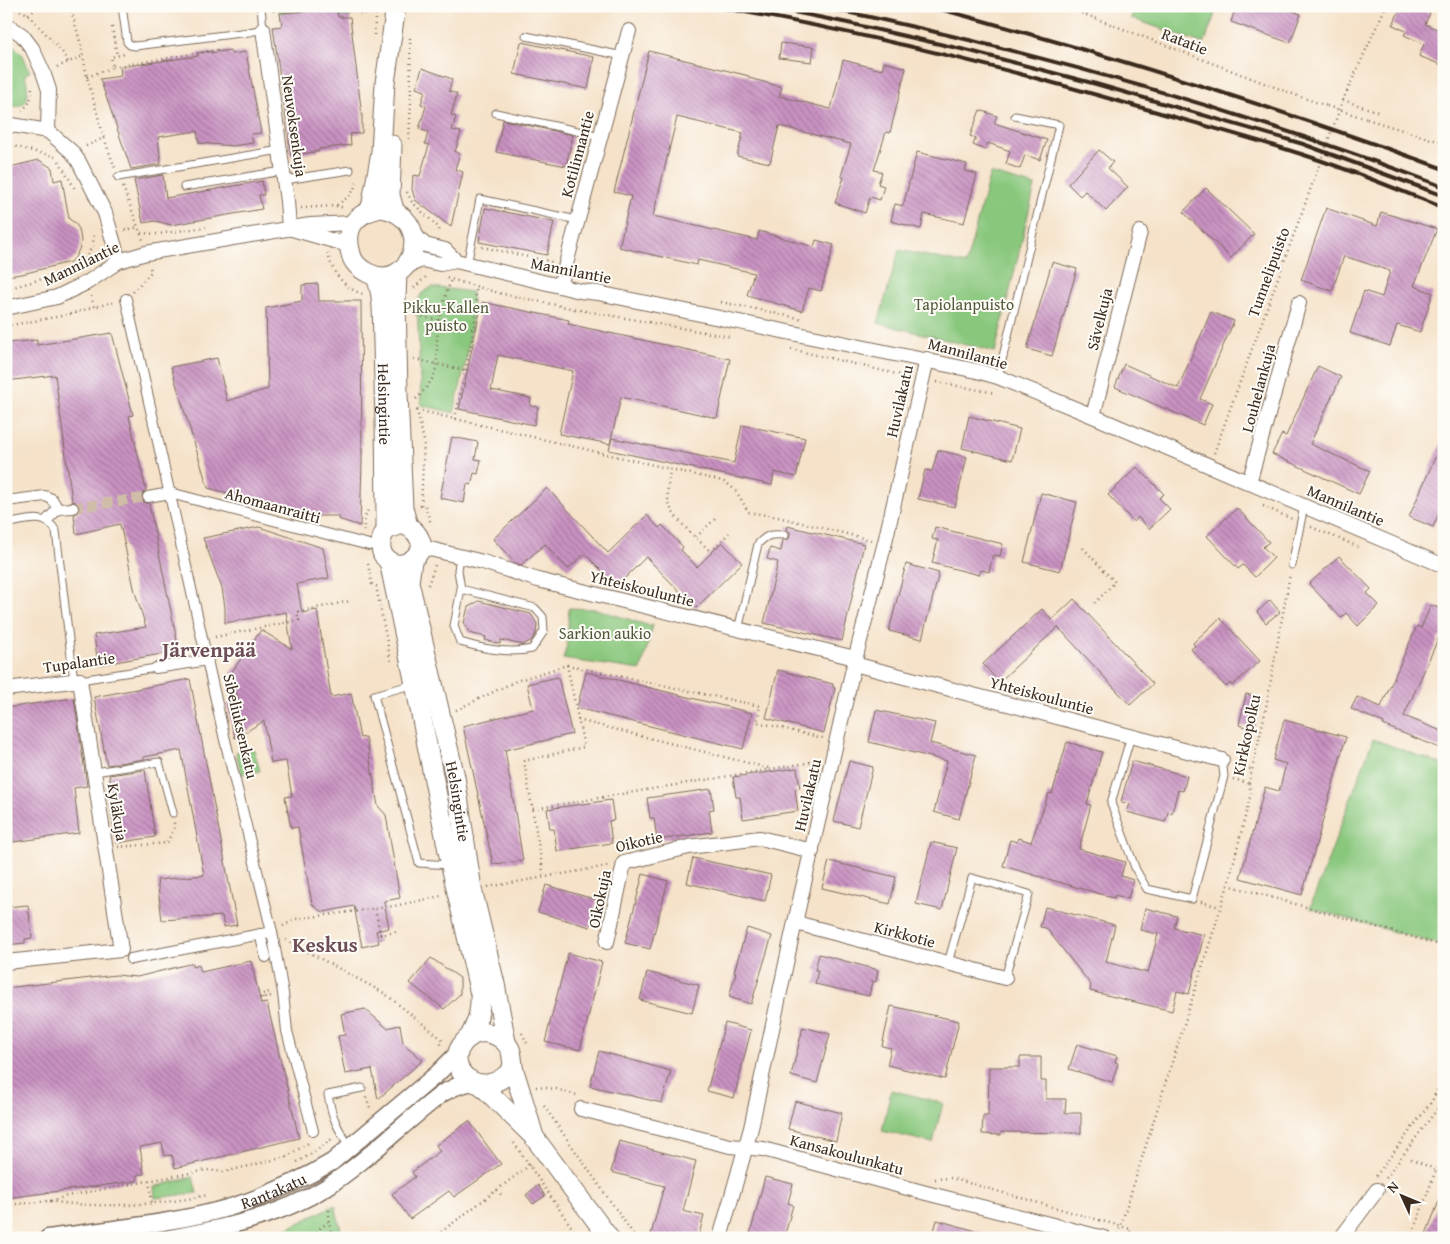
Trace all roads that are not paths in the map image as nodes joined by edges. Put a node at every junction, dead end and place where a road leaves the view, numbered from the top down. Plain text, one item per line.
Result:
1 (122, 6) edge
2 (260, 6) edge
3 (396, 6) edge
4 (6, 24) edge
5 (263, 29) junction
6 (629, 31) dead end
7 (526, 36) dead end
8 (623, 56) junction
9 (389, 59) junction
10 (496, 113) dead end
11 (1015, 116) dead end
12 (6, 124) edge
13 (48, 131) junction
14 (600, 136) junction
15 (281, 150) junction
16 (350, 170) dead end
17 (284, 176) junction
18 (118, 177) road end
19 (184, 187) dead end
20 (370, 210) junction
21 (394, 210) junction
22 (577, 220) junction
23 (352, 223) junction
24 (289, 228) junction
25 (412, 232) junction
26 (1140, 232) dead end
27 (348, 244) junction
28 (119, 261) junction
29 (462, 263) junction
30 (402, 270) junction
31 (376, 277) junction
32 (560, 286) junction
33 (126, 299) road end
34 (1299, 302) dead end
35 (6, 308) edge
36 (927, 360) junction
37 (998, 377) junction
38 (1093, 416) junction
39 (1249, 483) junction
40 (170, 493) junction
41 (148, 497) tunnel mouth
42 (6, 501) edge
43 (1304, 506) junction
44 (73, 508) tunnel mouth
45 (58, 509) junction
46 (47, 520) junction
47 (6, 524) edge
48 (408, 526) junction
49 (386, 530) junction
50 (784, 535) dead end
51 (369, 545) dead end
52 (460, 557) junction
53 (421, 558) junction
54 (389, 561) junction
55 (1292, 566) road end
56 (1444, 566) edge
57 (461, 589) junction
58 (738, 630) junction
59 (208, 660) junction
60 (855, 661) junction
61 (156, 668) joint
62 (77, 680) junction
63 (415, 684) junction
64 (6, 689) edge
65 (1130, 736) junction
66 (1222, 760) joint
67 (95, 772) junction
68 (173, 813) road end
69 (812, 851) junction
70 (624, 864) joint
71 (451, 866) junction
72 (465, 891) junction
73 (796, 923) junction
74 (272, 932) junction
75 (260, 934) junction
76 (607, 942) dead end
77 (126, 954) junction
78 (266, 957) dead end
79 (6, 962) edge
80 (948, 963) junction
81 (1005, 978) joint
82 (469, 1038) junction
83 (506, 1042) junction
84 (458, 1054) junction
85 (513, 1068) junction
86 (476, 1083) junction
87 (362, 1088) dead end
88 (581, 1109) dead end
89 (314, 1135) road end
90 (534, 1137) junction
91 (746, 1146) junction
92 (350, 1147) junction
93 (1376, 1184) road end
94 (48, 1238) edge
95 (170, 1238) edge
96 (609, 1238) edge
97 (720, 1238) edge
98 (1104, 1238) edge
99 (1341, 1238) edge

1 - 5 lane
2 - 5 lane
3 - 9 main road
4 - 13 street
5 - 15 street, Neuvoksenkuja
6 - 8 street, Kotilinnantie
7 - 8 lane
8 - 14 street, Kotilinnantie
9 - 20 main road
9 - 21 main road
10 - 14 lane
11 - 37 lane
12 - 13 street
13 - 28 street
14 - 22 street, Kotilinnantie
15 - 17 street, Neuvoksenkuja
15 - 18 lane
16 - 17 lane
17 - 19 lane
17 - 24 street, Neuvoksenkuja
20 - 21 main road
20 - 23 main road
21 - 25 main road
22 - 29 lane
22 - 32 street, Kotilinnantie
23 - 24 street, Mannilantie
23 - 27 main road
24 - 27 street, Mannilantie
24 - 28 street, Mannilantie
25 - 29 street, Mannilantie
25 - 30 main road
26 - 38 street, Sävelkuja
27 - 31 main road
28 - 35 street, Mannilantie
29 - 30 street, Mannilantie
29 - 32 street, Mannilantie
30 - 31 main road
30 - 48 main road, Helsingintie
31 - 49 main road, Helsingintie
32 - 36 street, Mannilantie
33 - 40 street, Sibeliuksenkatu
34 - 39 street, Louhelankuja
36 - 37 street, Mannilantie
36 - 60 street, Huvilakatu
37 - 38 street, Mannilantie
38 - 39 street, Mannilantie
39 - 43 street, Mannilantie
40 - 41 street
40 - 51 street, Ahomaanraitti
40 - 59 street, Sibeliuksenkatu
42 - 45 street
43 - 55 lane
43 - 56 street, Mannilantie
44 - 45 street
45 - 46 street
46 - 47 lane
46 - 62 lane
48 - 49 main road
48 - 53 main road
49 - 54 main road
50 - 58 lane
52 - 53 street, Yhteiskouluntie
52 - 57 lane
52 - 58 street, Yhteiskouluntie
53 - 54 main road
53 - 72 main road, Helsingintie
54 - 63 main road, Helsingintie
57 - 57 lane
58 - 60 street, Yhteiskouluntie
59 - 61 street
59 - 74 street, Sibeliuksenkatu
60 - 65 street, Yhteiskouluntie
60 - 69 street, Huvilakatu
61 - 62 lane, Tupalantie
62 - 64 street, Tupalantie
62 - 67 street, Kyläkuja
63 - 71 main road, Helsingintie
63 - 71 lane
65 - 66 street, Yhteiskouluntie
65 - 66 lane
67 - 68 lane
67 - 77 street, Kyläkuja
69 - 70 street, Oikotie
69 - 73 street, Huvilakatu
70 - 76 street, Oikokuja
71 - 72 main road, Helsingintie
72 - 82 main road, Helsingintie
72 - 83 main road, Helsingintie
73 - 80 street, Kirkkotie
73 - 91 street, Huvilakatu
74 - 75 street
74 - 89 street, Sibeliuksenkatu
75 - 77 street
75 - 78 street
77 - 79 street
80 - 81 street, Kirkkotie
80 - 81 lane
82 - 83 main road
82 - 84 main road
83 - 85 main road
84 - 86 main road
84 - 92 street, Rantakatu
85 - 86 main road
85 - 90 main road
86 - 90 main road
86 - 95 street, Rantakatu
87 - 92 lane
88 - 91 street, Kansakoulunkatu
90 - 96 main road
91 - 97 street, Huvilakatu
91 - 98 street, Kansakoulunkatu
92 - 94 street, Rantakatu
93 - 99 street

